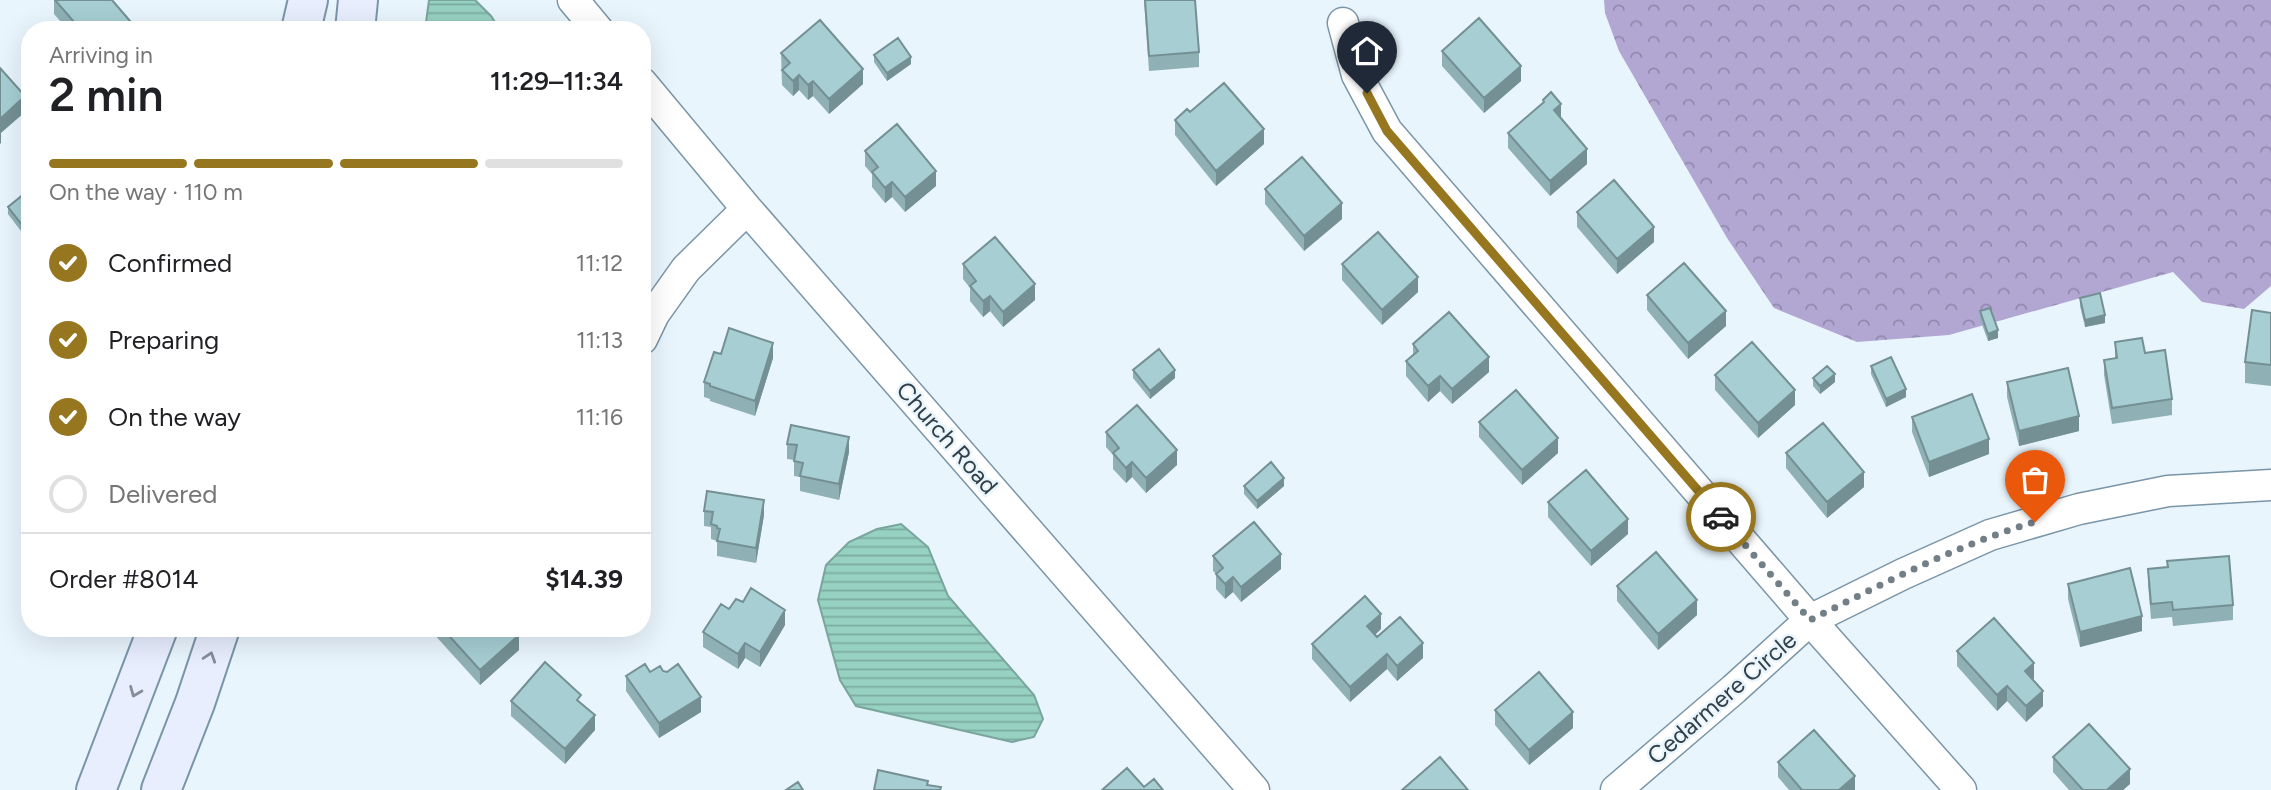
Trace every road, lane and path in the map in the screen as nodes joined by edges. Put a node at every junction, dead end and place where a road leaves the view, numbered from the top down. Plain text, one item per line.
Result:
1 (308, 0) edge
2 (358, 0) edge
3 (573, 0) edge
4 (303, 21) edge
5 (356, 21) edge
6 (590, 21) edge
7 (1343, 23) dead end
8 (651, 94) edge
9 (747, 209) junction
10 (651, 319) edge
11 (2271, 485) edge
12 (1810, 620) junction
13 (155, 637) edge
14 (217, 637) edge
15 (96, 790) edge
16 (161, 790) edge
17 (1254, 790) edge
18 (1616, 790) edge
19 (1961, 790) edge

1 - 4 main road
2 - 5 main road
3 - 6 street
7 - 12 street
8 - 9 street, Church Road
9 - 10 street
9 - 17 street, Church Road
11 - 12 street, Cedarmere Circle
12 - 18 street, Cedarmere Circle
12 - 19 street
13 -> 15 main road
16 -> 14 main road

